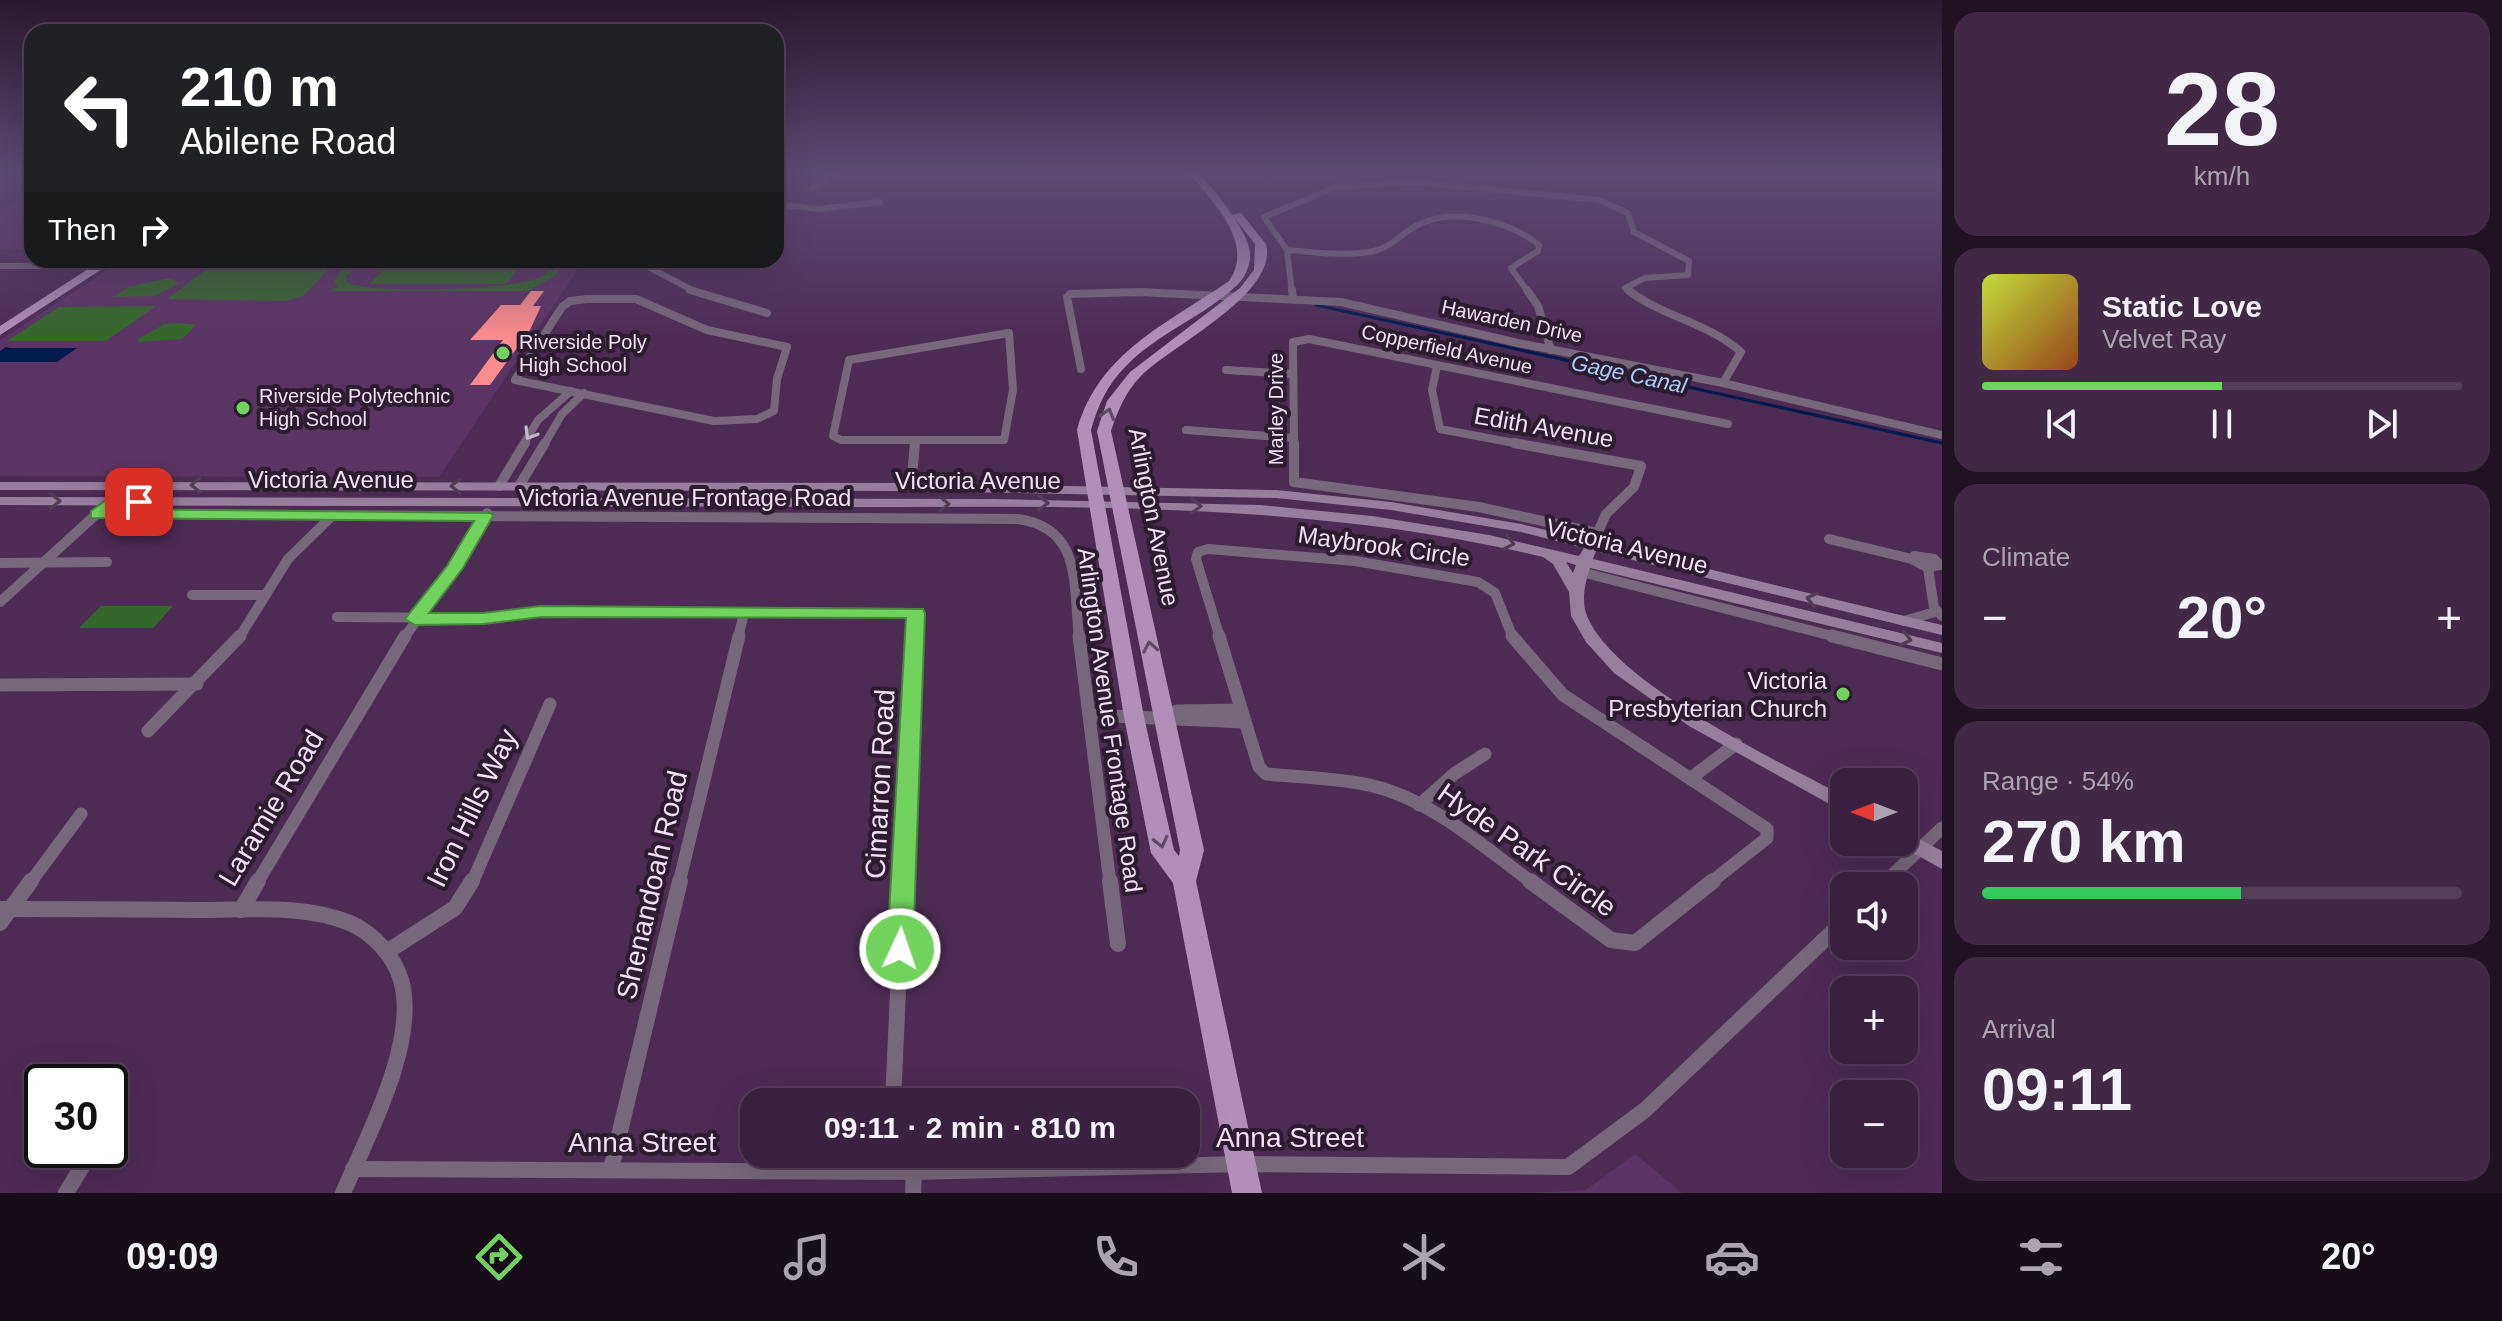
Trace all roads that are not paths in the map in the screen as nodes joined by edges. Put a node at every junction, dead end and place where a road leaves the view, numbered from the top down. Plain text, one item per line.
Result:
1 (1236, 227) edge
2 (1248, 227) edge
3 (1271, 227) edge
4 (1416, 227) edge
5 (1508, 227) edge
6 (1633, 227) edge
7 (1287, 250) junction
8 (24, 265) edge
9 (0, 266) edge
10 (90, 268) edge
11 (92, 268) edge
12 (649, 268) edge
13 (1239, 295) junction
14 (1216, 296) junction
15 (1293, 298) junction
16 (767, 313) dead end
17 (0, 321) edge
18 (0, 331) edge
19 (1299, 339) joint
20 (606, 342) dead end
21 (538, 343) junction
22 (1551, 350) junction
23 (1437, 366) junction
24 (1081, 369) dead end
25 (1226, 370) dead end
26 (1293, 374) junction
27 (1723, 383) junction
28 (571, 391) junction
29 (584, 393) junction
30 (1728, 424) dead end
31 (1186, 430) dead end
32 (1942, 435) edge
33 (1294, 438) junction
34 (915, 440) junction
35 (0, 486) edge
36 (499, 486) junction
37 (519, 486) junction
38 (911, 487) junction
39 (1095, 497) junction
40 (1116, 497) junction
41 (0, 501) edge
42 (110, 502) junction
43 (489, 510) junction
44 (97, 514) junction
45 (333, 515) junction
46 (1033, 521) joint
47 (1829, 539) dead end
48 (1543, 550) junction
49 (1589, 552) junction
50 (107, 562) dead end
51 (0, 563) edge
52 (44, 563) junction
53 (1936, 566) edge
54 (1576, 591) junction
55 (192, 595) dead end
56 (265, 595) junction
57 (0, 602) edge
58 (744, 613) junction
59 (1938, 614) edge
60 (337, 617) dead end
61 (415, 619) junction
62 (1904, 621) junction
63 (1942, 630) edge
64 (1942, 648) edge
65 (1942, 664) edge
66 (197, 684) junction
67 (0, 685) edge
68 (550, 704) dead end
69 (1089, 715) junction
70 (1242, 716) junction
71 (1134, 717) junction
72 (1162, 717) junction
73 (148, 731) dead end
74 (1736, 744) junction
75 (1485, 754) dead end
76 (1691, 778) junction
77 (1830, 797) edge
78 (1419, 805) junction
79 (81, 814) dead end
80 (1942, 828) edge
81 (1918, 841) edge
82 (1918, 847) edge
83 (1942, 861) edge
84 (1184, 881) junction
85 (5, 909) edge
86 (241, 910) junction
87 (0, 923) edge
88 (1830, 934) edge
89 (1118, 944) dead end
90 (388, 951) junction
91 (894, 1088) edge
92 (1242, 1164) junction
93 (81, 1168) edge
94 (911, 1168) edge
95 (353, 1169) junction
96 (611, 1169) junction
97 (914, 1172) junction
98 (66, 1193) edge
99 (343, 1193) edge
100 (913, 1193) edge
101 (1247, 1193) edge

1 - 14 main road, Arlington Avenue
2 - 13 main road, Arlington Avenue
3 - 7 street
4 - 7 street
5 - 22 street
6 - 27 street
7 - 15 street
8 - 9 street
10 - 17 main road
11 - 18 main road
12 - 16 street
13 - 14 street, Hawarden Drive
13 - 15 street, Hawarden Drive
40 -> 13 main road, Arlington Avenue
14 - 24 street, Hawarden Drive
14 - 39 main road, Arlington Avenue
15 - 22 street, Hawarden Drive
19 - 23 street, Copperfield Avenue
19 - 26 street, Marley Drive
20 - 21 street
21 - 28 street
21 - 29 street
22 - 27 street, Hawarden Drive
23 - 30 street, Copperfield Avenue
23 - 49 street, Edith Avenue
25 - 26 street
26 - 33 street, Marley Drive
27 - 32 street, Hawarden Drive
28 - 29 street
28 -> 36 street
29 - 37 street
31 - 33 street
33 - 49 street, Marley Drive
34 - 34 street
34 - 38 street
36 -> 35 main road, Victoria Avenue
36 - 37 main road, Victoria Avenue
37 - 38 main road, Victoria Avenue
38 - 39 main road, Victoria Avenue
39 - 40 main road, Victoria Avenue
43 -> 39 main road, Victoria Avenue
39 - 71 main road, Arlington Avenue
40 -> 48 main road, Victoria Avenue
40 - 49 main road, Victoria Avenue
72 -> 40 main road, Arlington Avenue
41 -> 42 main road, Victoria Avenue
42 - 43 main road, Victoria Avenue
42 - 44 street
43 - 45 street, Victoria Avenue Frontage Road
43 - 46 street, Victoria Avenue Frontage Road
43 - 61 street, Laramie Road
44 - 45 street, Victoria Avenue Frontage Road
44 - 52 street
45 - 56 street
46 - 69 street, Arlington Avenue Frontage Road
47 - 53 street
48 - 49 main road, Victoria Avenue
48 - 54 main road
49 - 54 main road
62 -> 49 main road, Victoria Avenue
49 -> 64 main road, Victoria Avenue
49 - 65 street
50 - 52 street
51 - 52 street
52 - 57 street
53 - 59 street
54 - 74 main road
55 - 56 street
56 - 66 street
58 - 61 street
58 - 91 street, Cimarron Road
58 - 96 street, Shenandoah Road
59 - 62 street
60 - 61 street
61 - 86 street, Laramie Road
62 - 63 main road, Victoria Avenue
66 - 67 street
66 - 73 street
68 - 90 street, Iron Hills Way
69 - 71 street
69 - 89 street, Arlington Avenue Frontage Road
70 - 72 street
70 - 76 street, Maybrook Circle
70 - 78 street, Hyde Park Circle
71 - 72 street
71 -> 84 main road, Arlington Avenue
72 - 84 main road, Arlington Avenue
74 - 76 street
74 - 77 main road
75 - 78 street
76 - 78 street, Hyde Park Circle
79 - 85 street
80 - 81 street
82 - 83 main road
84 - 92 main road, Arlington Avenue
85 - 86 street
85 - 87 street
86 - 90 street, Laramie Road
88 - 92 street, Anna Street
90 - 95 street, Laramie Road
92 - 97 street, Anna Street
92 - 101 main road, Arlington Avenue
93 - 98 street
94 - 97 street
95 - 96 street, Anna Street
95 - 99 street, Laramie Road
96 - 97 street, Anna Street
97 - 100 street

